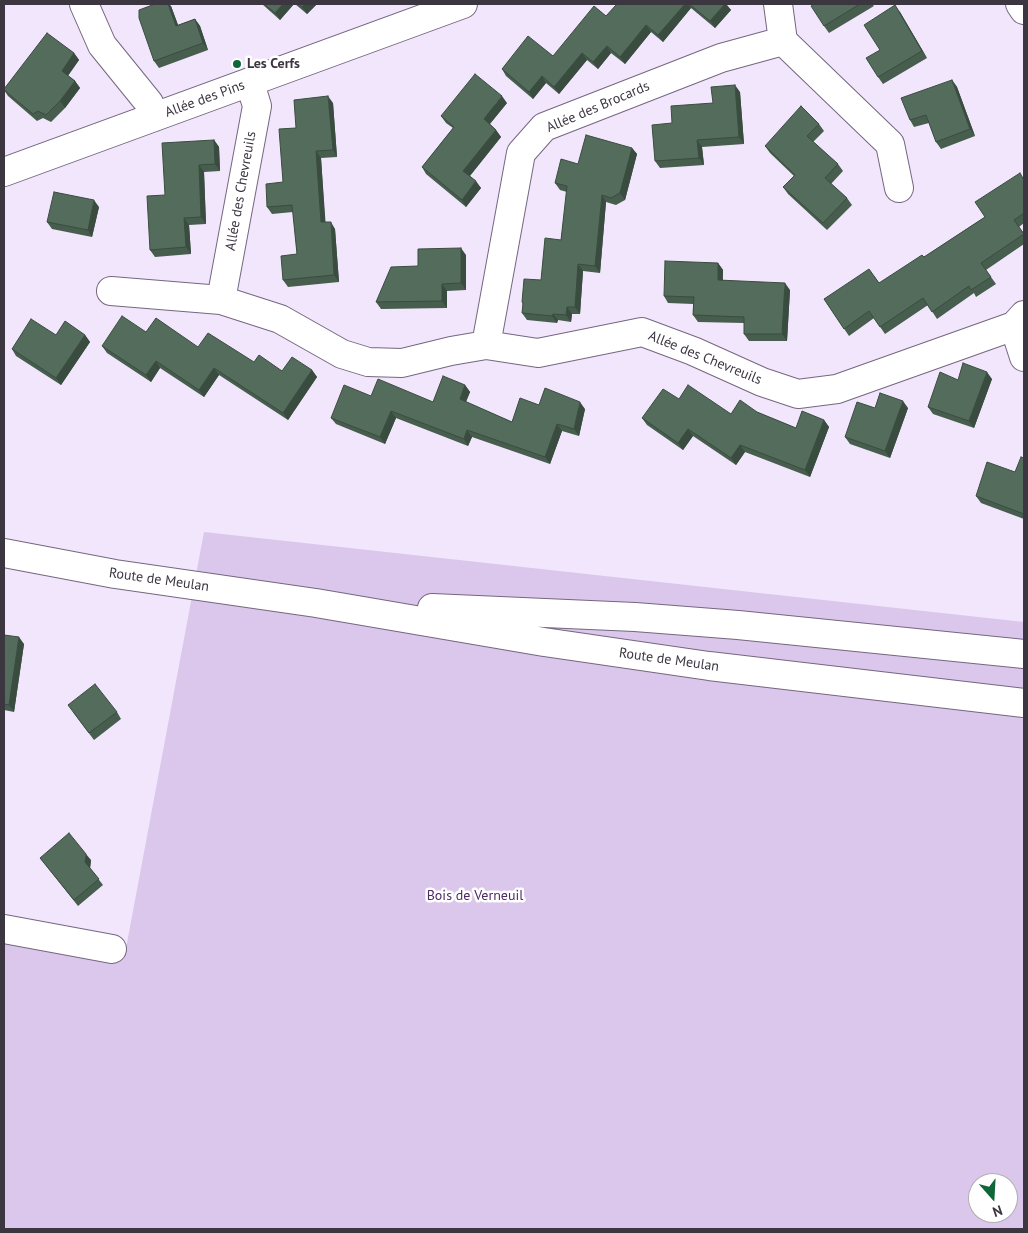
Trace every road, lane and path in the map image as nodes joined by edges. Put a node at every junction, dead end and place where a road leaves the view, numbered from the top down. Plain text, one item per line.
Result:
1 (84, 4) edge
2 (463, 4) edge
3 (778, 4) edge
4 (1020, 4) edge
5 (1024, 10) edge
6 (783, 41) junction
7 (250, 83) junction
8 (154, 117) junction
9 (4, 172) edge
10 (899, 188) dead end
11 (111, 292) dead end
12 (221, 300) junction
13 (1019, 321) edge
14 (486, 346) junction
15 (1024, 357) edge
16 (4, 553) edge
17 (316, 603) junction
18 (1024, 654) edge
19 (1024, 703) edge
20 (4, 930) edge
21 (112, 948) dead end

1 - 8 street
2 - 7 street, Allée des Pins
3 - 6 street
4 - 5 street
6 - 10 street
6 - 14 street, Allée des Brocards
7 - 8 street, Allée des Pins
7 - 12 street, Allée des Chevreuils
8 - 9 street, Allée des Pins
11 - 12 street, Allée des Chevreuils
12 - 14 street, Allée des Chevreuils
13 - 14 street, Allée des Chevreuils
13 - 15 street, Allée des Chevreuils
16 - 17 street, Route de Meulan
17 - 18 street, Route de Meulan
17 - 19 street, Route de Meulan
20 - 21 street

